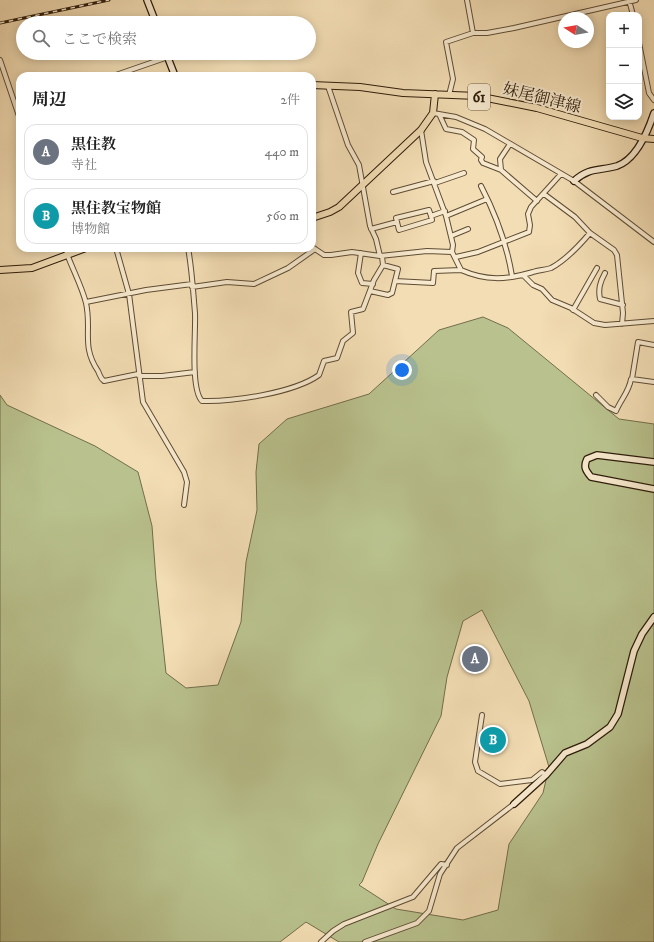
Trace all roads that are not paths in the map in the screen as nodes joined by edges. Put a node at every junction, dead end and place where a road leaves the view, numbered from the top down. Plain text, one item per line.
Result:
1 (147, 0) edge
2 (467, 0) edge
3 (636, 0) edge
4 (629, 1) edge
5 (632, 12) edge
6 (153, 16) edge
7 (473, 33) junction
8 (640, 48) edge
9 (0, 60) edge
10 (154, 60) edge
11 (169, 60) edge
12 (123, 72) edge
13 (173, 72) edge
14 (316, 85) edge
15 (328, 86) junction
16 (435, 94) junction
17 (449, 95) junction
18 (654, 100) edge
19 (16, 105) edge
20 (654, 113) edge
21 (436, 114) junction
22 (421, 130) junction
23 (642, 138) junction
24 (654, 139) edge
25 (510, 144) junction
26 (654, 145) edge
27 (501, 170) junction
28 (464, 173) dead end
29 (561, 174) junction
30 (574, 181) junction
31 (435, 182) junction
32 (361, 186) junction
33 (481, 186) dead end
34 (393, 192) dead end
35 (544, 194) junction
36 (487, 199) junction
37 (537, 201) junction
38 (446, 214) junction
39 (431, 216) junction
40 (316, 217) edge
41 (396, 222) junction
42 (371, 229) junction
43 (468, 229) dead end
44 (590, 233) junction
45 (451, 236) junction
46 (504, 242) junction
47 (654, 242) edge
48 (316, 250) edge
49 (65, 252) edge
50 (67, 252) edge
51 (117, 252) edge
52 (188, 252) edge
53 (308, 252) edge
54 (452, 252) junction
55 (361, 253) junction
56 (381, 256) junction
57 (456, 257) junction
58 (383, 265) junction
59 (597, 268) dead end
60 (0, 270) edge
61 (461, 270) junction
62 (605, 273) dead end
63 (523, 275) junction
64 (512, 276) junction
65 (395, 281) junction
66 (373, 284) junction
67 (192, 285) junction
68 (370, 291) junction
69 (129, 294) junction
70 (86, 302) junction
71 (622, 305) junction
72 (573, 310) junction
73 (654, 320) edge
74 (622, 324) junction
75 (654, 344) edge
76 (195, 372) junction
77 (139, 375) junction
78 (632, 379) junction
79 (654, 382) edge
80 (596, 395) dead end
81 (654, 462) edge
82 (654, 489) edge
83 (184, 505) dead end
84 (654, 617) edge
85 (482, 715) dead end
86 (546, 776) junction
87 (514, 804) joint
88 (446, 865) junction
89 (321, 942) edge
90 (365, 942) edge

1 - 6 street
2 - 7 street
3 - 4 street
4 - 5 street
4 - 7 street
7 - 17 street
8 - 18 street
9 - 19 street
10 - 12 street
11 - 13 street
14 - 15 main road, 妹尾御津線 / 61
15 - 16 main road, 妹尾御津線 / 61
15 - 32 street
16 - 17 main road, 妹尾御津線 / 61
16 - 21 main road
17 - 23 main road, 妹尾御津線 / 61
20 - 23 street
21 - 22 main road
21 - 25 street
21 - 27 street
22 - 31 street
22 - 32 main road
23 - 24 main road, 妹尾御津線 / 61
23 - 26 main road, 妹尾御津線 / 61
23 - 30 street
25 - 27 street
25 - 29 street
27 - 37 street
28 - 31 street
29 - 30 street
29 - 35 street
30 - 47 street
31 - 34 street
31 - 38 street
32 - 40 main road
32 - 42 street
33 - 36 street
35 - 37 street
35 - 44 street
36 - 38 street
36 - 46 street
37 - 46 street
38 - 39 street
38 - 45 street
39 - 41 street
39 - 41 street
41 - 42 street
42 - 56 street
43 - 45 street
44 - 63 street
44 - 71 street
45 - 54 street
46 - 57 street
46 - 64 street
48 - 55 street
49 - 60 main road
50 - 70 street
51 - 69 street
52 - 67 street
53 - 67 street
54 - 56 street
54 - 57 street
55 - 56 street
55 - 66 street
56 - 58 street
57 - 61 street
58 - 65 street
58 - 66 street
59 - 72 street
61 - 64 street
61 - 65 street
62 - 71 street
63 - 64 street
63 - 72 street
65 - 68 street
66 - 68 street
67 - 69 street
67 - 76 street
68 - 76 street
69 - 70 street
69 - 77 street
70 - 77 street
71 - 74 street
72 - 74 street
73 - 74 street
75 - 78 street
76 - 77 street
77 - 83 street
78 - 79 street
78 - 80 street
81 - 82 street
84 - 86 street
85 - 86 street
86 - 87 street
87 - 88 street
88 - 89 street
88 - 90 street

